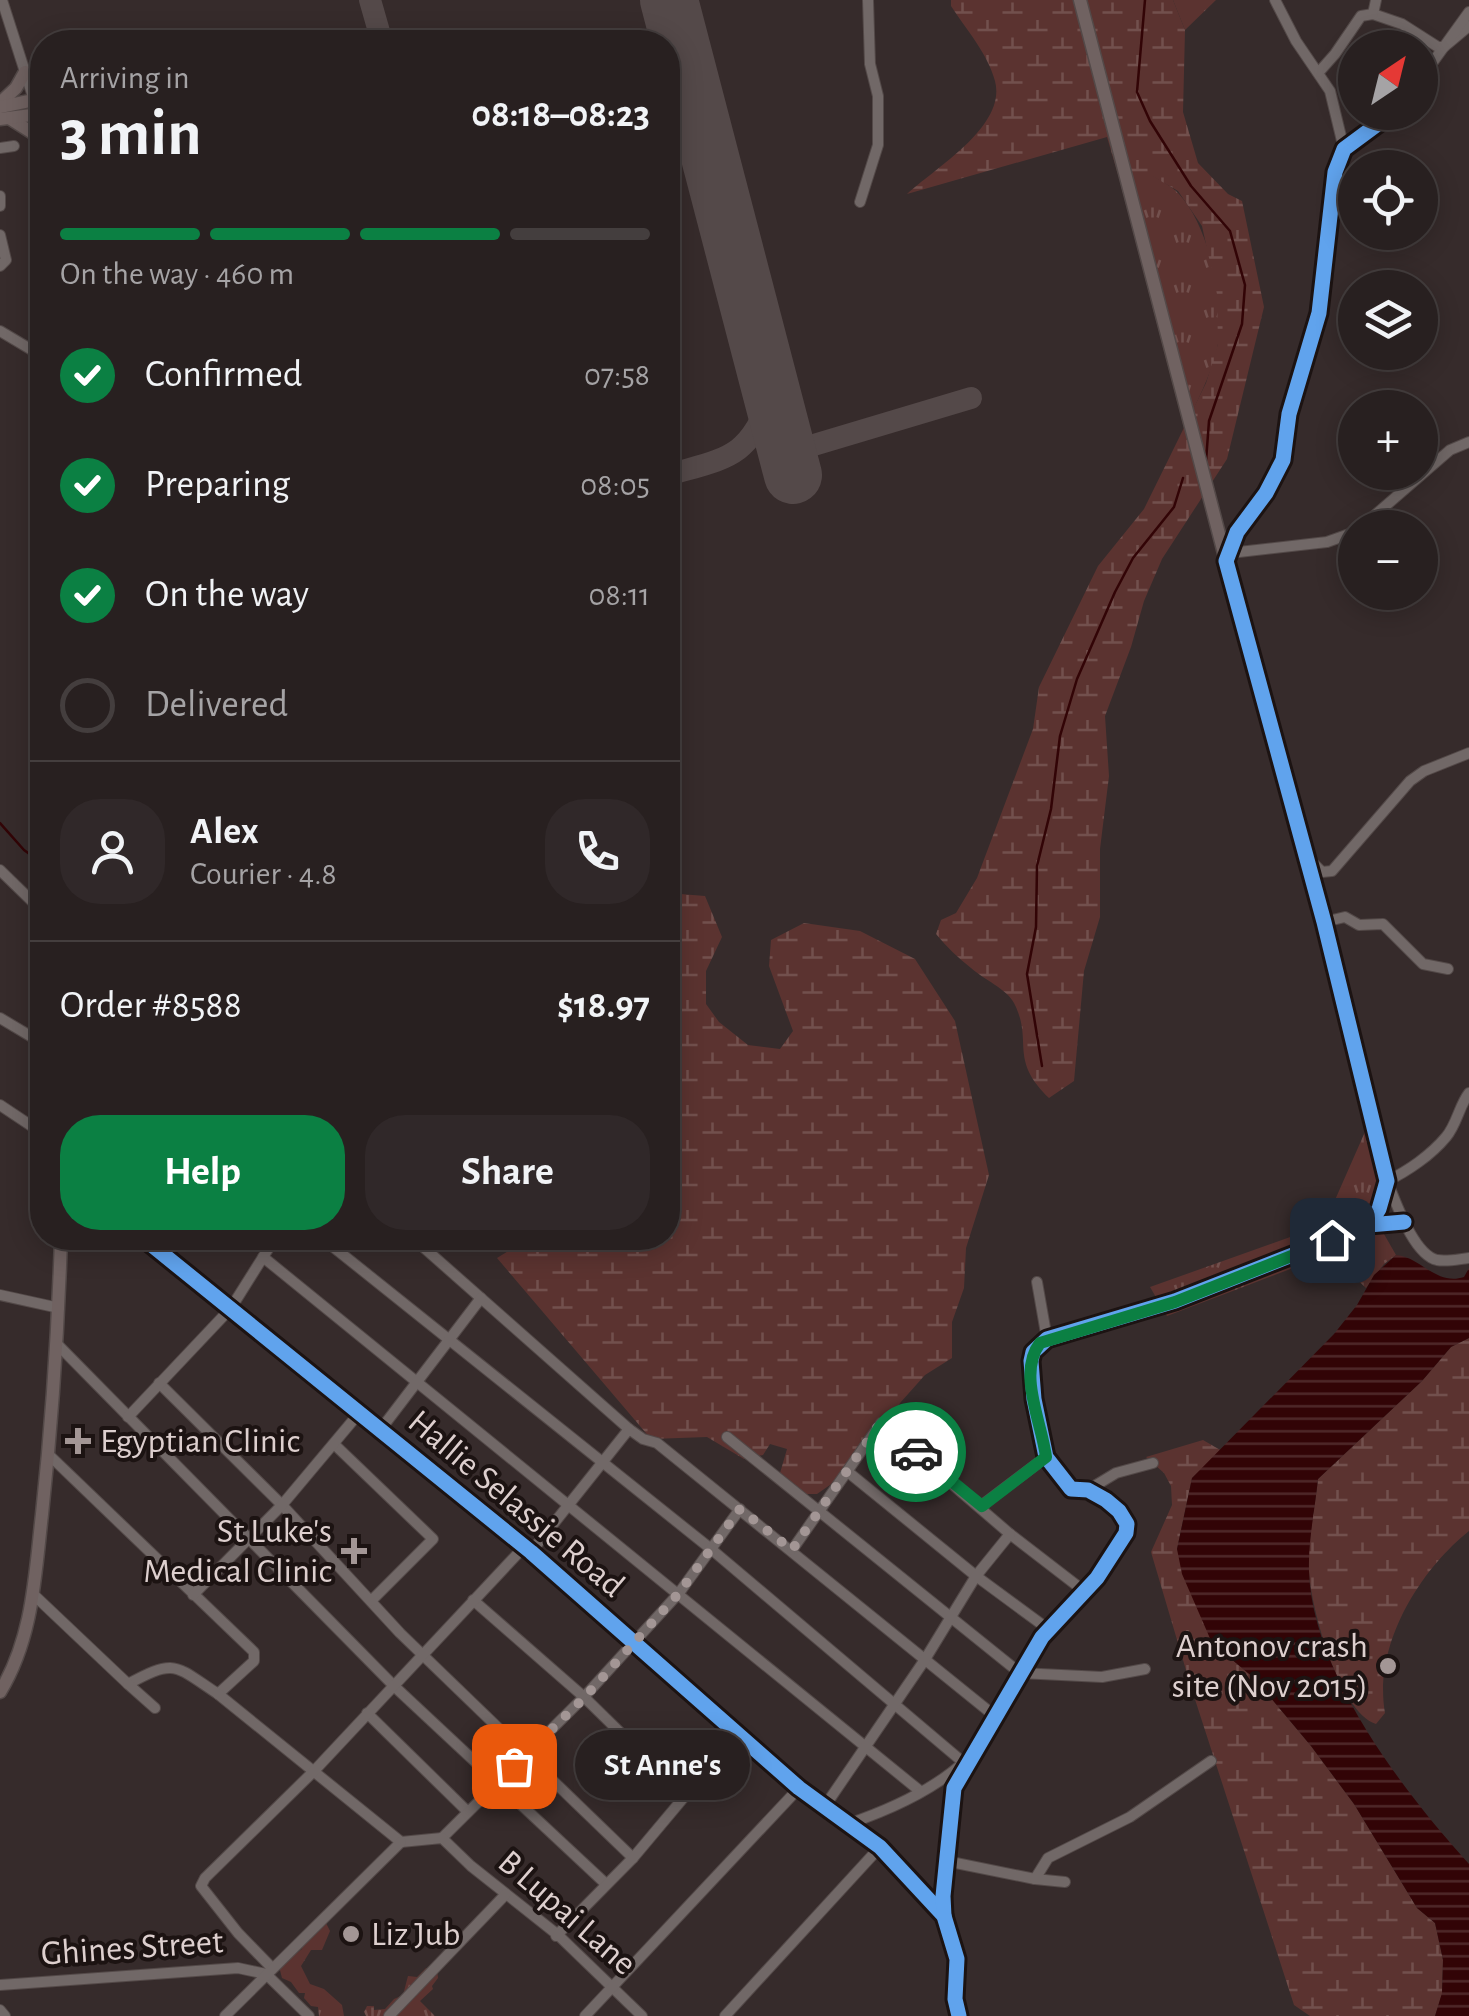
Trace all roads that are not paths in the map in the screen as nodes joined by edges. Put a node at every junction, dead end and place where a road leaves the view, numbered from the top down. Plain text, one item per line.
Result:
1 (2, 0) edge
2 (868, 0) edge
3 (1080, 0) edge
4 (1275, 0) edge
5 (1376, 0) edge
6 (1469, 12) edge
7 (1373, 14) junction
8 (1469, 26) edge
9 (1444, 48) junction
10 (1438, 56) edge
11 (25, 72) junction
12 (1319, 72) junction
13 (30, 87) edge
14 (2, 112) edge
15 (30, 114) edge
16 (1369, 130) edge
17 (30, 132) edge
18 (14, 146) dead end
19 (0, 148) edge
20 (1344, 148) junction
21 (0, 196) edge
22 (860, 202) dead end
23 (0, 206) edge
24 (0, 235) edge
25 (0, 266) edge
26 (0, 331) edge
27 (30, 349) edge
28 (1469, 442) edge
29 (1381, 510) edge
30 (1338, 538) edge
31 (1228, 557) junction
32 (1469, 753) edge
33 (1306, 857) junction
34 (0, 870) edge
35 (30, 899) edge
36 (1324, 922) junction
37 (1448, 969) dead end
38 (0, 1018) edge
39 (30, 1036) edge
40 (1469, 1093) edge
41 (0, 1105) edge
42 (30, 1125) edge
43 (1387, 1181) junction
44 (1404, 1222) junction
45 (1369, 1225) junction
46 (61, 1250) edge
47 (158, 1250) edge
48 (267, 1250) edge
49 (337, 1250) edge
50 (427, 1250) edge
51 (263, 1257) junction
52 (1469, 1258) edge
53 (1036, 1282) dead end
54 (0, 1295) edge
55 (481, 1298) junction
56 (59, 1308) junction
57 (230, 1308) junction
58 (450, 1339) junction
59 (1047, 1339) junction
60 (57, 1344) junction
61 (418, 1381) junction
62 (159, 1383) junction
63 (360, 1412) junction
64 (128, 1418) junction
65 (381, 1429) junction
66 (629, 1429) junction
67 (726, 1437) dead end
68 (334, 1444) junction
69 (48, 1454) junction
70 (1046, 1457) junction
71 (604, 1463) junction
72 (1153, 1463) dead end
73 (848, 1472) junction
74 (1088, 1490) junction
75 (282, 1505) junction
76 (571, 1505) junction
77 (982, 1506) junction
78 (740, 1509) junction
79 (820, 1512) junction
80 (1010, 1534) junction
81 (248, 1538) junction
82 (711, 1549) junction
83 (527, 1550) junction
84 (792, 1550) junction
85 (976, 1576) junction
86 (1084, 1592) junction
87 (679, 1593) junction
88 (33, 1594) junction
89 (193, 1595) junction
90 (473, 1600) junction
91 (371, 1601) junction
92 (949, 1616) junction
93 (1048, 1629) junction
94 (633, 1643) junction
95 (422, 1654) junction
96 (924, 1661) junction
97 (1144, 1669) dead end
98 (1020, 1673) junction
99 (128, 1684) junction
100 (394, 1686) junction
101 (0, 1692) edge
102 (218, 1694) junction
103 (584, 1698) junction
104 (895, 1703) junction
105 (155, 1708) dead end
106 (367, 1714) junction
107 (996, 1717) junction
108 (984, 1739) junction
109 (865, 1746) junction
110 (528, 1753) junction
111 (1211, 1762) dead end
112 (964, 1763) junction
113 (314, 1770) junction
114 (497, 1782) junction
115 (799, 1788) junction
116 (920, 1791) junction
117 (824, 1806) junction
118 (467, 1811) junction
119 (848, 1824) junction
120 (442, 1838) junction
121 (401, 1842) junction
122 (880, 1846) junction
123 (634, 1858) junction
124 (946, 1862) junction
125 (1035, 1879) junction
126 (1065, 1882) dead end
127 (606, 1884) junction
128 (506, 1894) junction
129 (944, 1916) junction
130 (558, 1934) junction
131 (269, 1971) junction
132 (0, 1985) edge
133 (614, 1988) junction
134 (0, 2010) edge
135 (6, 2016) edge
136 (225, 2016) edge
137 (309, 2016) edge
138 (389, 2016) edge
139 (585, 2016) edge
140 (642, 2016) edge
141 (725, 2016) edge
142 (959, 2016) edge

1 - 11 street
2 - 22 street
3 - 31 main road
4 - 12 street
5 - 7 street
6 - 9 street
7 - 9 street
7 - 12 street
8 - 9 street
9 - 10 street
11 - 13 street
11 - 14 main road
12 - 20 street
14 - 15 main road
14 - 17 main road
16 - 20 street
18 - 19 street
20 - 31 street
21 - 23 street
24 - 25 street
26 - 27 street
28 - 29 street
30 - 31 street
31 - 33 street
32 - 33 street
33 - 36 street
34 - 35 street
36 - 37 street
36 - 43 street
38 - 39 street
40 - 43 street
41 - 42 street
43 - 44 street
43 - 45 street
44 - 45 street
44 - 52 street
45 - 59 street
46 - 56 main road
47 - 57 street, Hallie Selassie Road
48 - 51 street
49 - 58 street
50 - 55 street
51 - 57 street
51 - 61 street
53 - 59 street
54 - 56 street
55 - 58 street
55 - 66 street
56 - 60 main road
57 - 62 street
57 - 63 street, Hallie Selassie Road
58 - 61 street
58 - 71 street
59 - 70 street
60 - 64 street
60 - 69 main road
61 - 65 street
61 - 76 street
62 - 64 street
62 - 75 street
63 - 65 street, Hallie Selassie Road
63 - 68 street
64 - 81 street
65 - 83 street, Hallie Selassie Road
66 - 71 street
66 - 78 street
67 - 79 street
68 - 75 street
68 - 91 street
69 - 88 main road
69 - 89 street
70 - 74 street
70 - 77 street
71 - 76 street
71 - 82 street
72 - 74 street
73 - 77 street
73 - 79 street
73 - 85 street
74 - 86 street
75 - 81 street
75 - 91 street
76 - 83 street
76 - 87 street
77 - 80 street
78 - 82 street
78 - 84 street
79 - 84 street
79 - 92 street
80 - 85 street
80 - 86 street
81 - 89 street
81 - 100 street
82 - 87 street
82 - 104 street
83 - 90 street
83 - 94 street, Hallie Selassie Road
84 - 96 street
85 - 92 street
85 - 93 street
86 - 93 street
87 - 94 street
87 - 109 street
88 - 99 street
88 - 101 main road
89 - 102 street
90 - 95 street
90 - 103 street
91 - 95 street
92 - 96 street
92 - 98 street
93 - 98 street
94 - 103 street
94 - 115 street, Hallie Selassie Road
95 - 100 street
95 - 110 street
96 - 104 street
96 - 107 street
97 - 98 street
98 - 107 street
99 - 102 street
99 - 105 street
100 - 106 street
100 - 114 street
102 - 113 street
103 - 110 street
103 - 123 street
104 - 109 street
104 - 112 street
106 - 113 street
106 - 118 street
107 - 108 street
108 - 112 street
108 - 124 street
109 - 116 street
109 - 117 street
110 - 114 street
110 - 123 street
111 - 125 street
112 - 116 street
113 - 121 street
113 - 131 street
114 - 118 street
114 - 127 street
115 - 117 street, Hallie Selassie Road
115 - 133 street
116 - 119 street
117 - 119 street, Hallie Selassie Road
118 - 120 street
119 - 122 street, Hallie Selassie Road
120 - 121 street
120 - 128 street, B Lupai Lane
121 - 131 street
122 - 129 street, Hallie Selassie Road
122 - 141 street
123 - 127 street
124 - 125 street
124 - 129 street
125 - 126 street
127 - 130 street
128 - 130 street, B Lupai Lane
128 - 138 street
129 - 142 street, Hallie Selassie Road
130 - 133 street, B Lupai Lane
131 - 132 street, Ghines Street
131 - 136 street
131 - 137 street, Ghines Street
133 - 139 street
133 - 140 street, B Lupai Lane
134 - 135 street

